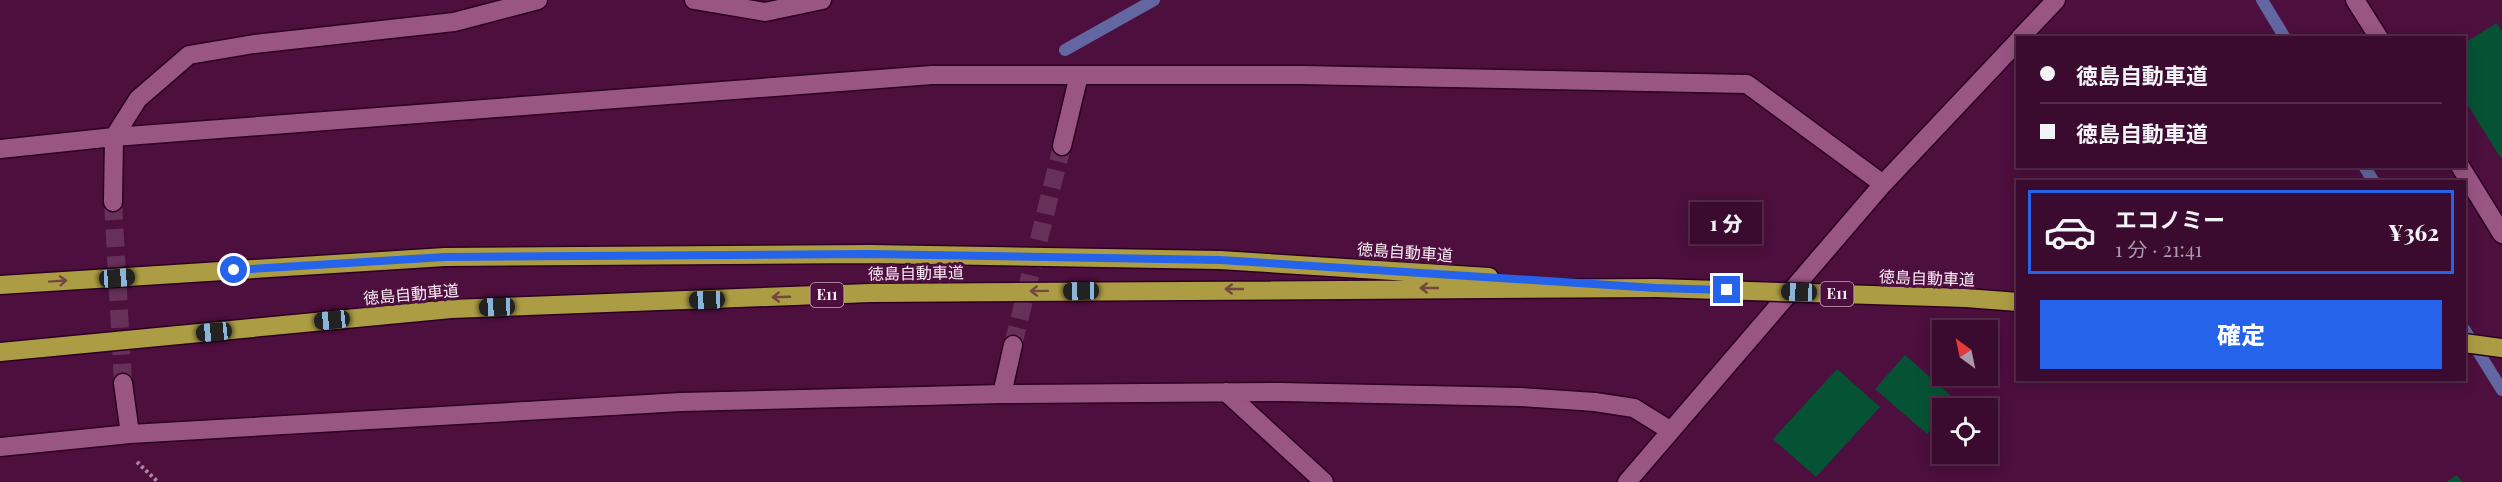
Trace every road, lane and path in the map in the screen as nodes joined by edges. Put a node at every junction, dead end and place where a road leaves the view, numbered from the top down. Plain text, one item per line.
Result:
1 (538, 0) edge
2 (694, 0) edge
3 (822, 0) edge
4 (2056, 0) edge
5 (2355, 0) edge
6 (2022, 36) edge
7 (2378, 36) edge
8 (2016, 42) edge
9 (1079, 75) junction
10 (114, 137) junction
11 (1062, 146) tunnel mouth
12 (0, 149) edge
13 (2461, 168) edge
14 (1883, 184) junction
15 (113, 202) tunnel mouth
16 (2502, 234) edge
17 (0, 285) edge
18 (1656, 288) junction
19 (2016, 302) edge
20 (2466, 343) edge
21 (1013, 345) tunnel mouth
22 (2502, 348) edge
23 (0, 352) edge
24 (123, 383) tunnel mouth
25 (1226, 392) junction
26 (1002, 393) junction
27 (1671, 431) junction
28 (130, 434) junction
29 (0, 447) edge
30 (1324, 482) edge
31 (1627, 482) edge

1 - 10 street
2 - 3 street
4 - 6 street
5 - 7 street
8 - 14 street
9 - 10 street
9 - 11 street
9 - 14 street
10 - 12 street
10 - 15 street
13 - 16 street
14 - 27 street
17 -> 18 highway, 徳島自動車道 / E11
18 - 19 highway, 徳島自動車道 / E11, bridge
18 -> 23 highway, 徳島自動車道 / E11
20 - 22 highway
21 - 26 street
24 - 28 street
25 - 26 street
25 - 27 street
25 - 30 street
26 - 28 street
27 - 31 street
28 - 29 street

